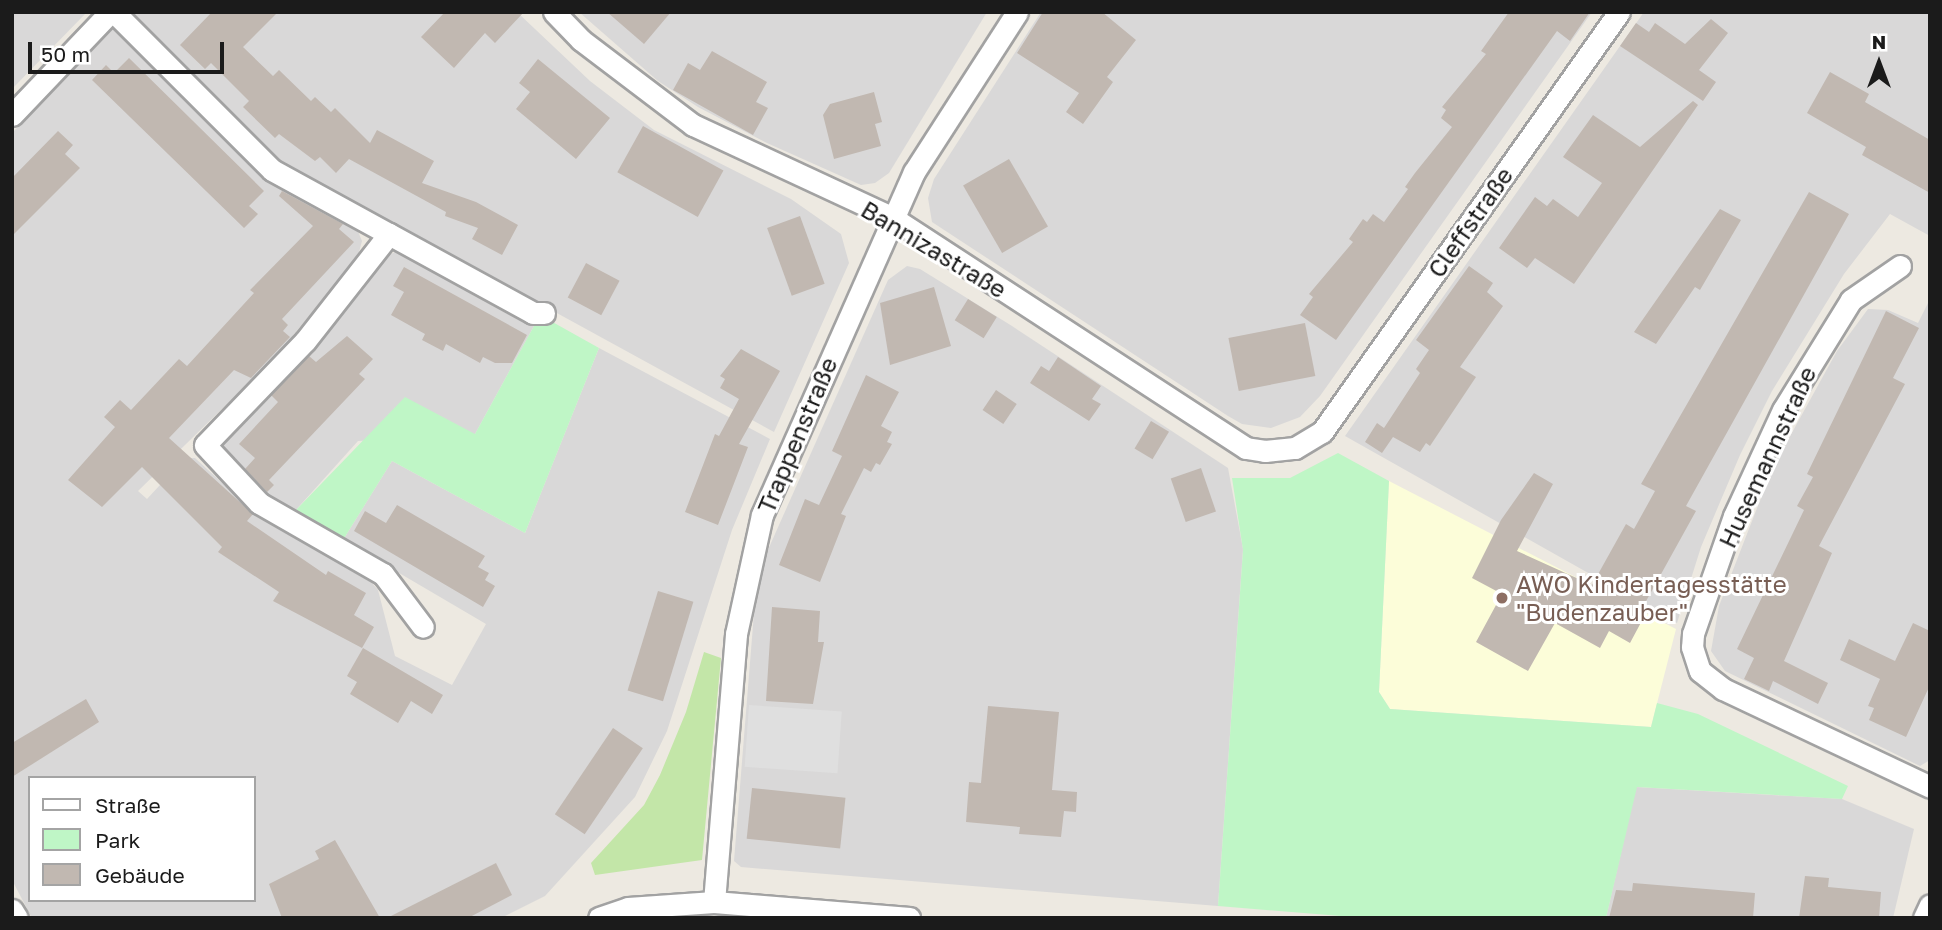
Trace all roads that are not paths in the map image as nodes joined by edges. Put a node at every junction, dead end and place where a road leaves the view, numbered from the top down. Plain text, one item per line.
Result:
1 (112, 12) edge
2 (554, 12) edge
3 (1017, 12) edge
4 (1619, 12) edge
5 (12, 115) edge
6 (892, 218) junction
7 (389, 234) junction
8 (1900, 266) dead end
9 (544, 313) dead end
10 (1322, 432) joint
11 (423, 626) dead end
12 (1930, 787) edge
13 (714, 902) junction
14 (1930, 905) edge
15 (12, 910) edge
16 (17, 918) edge
17 (599, 918) edge
18 (909, 918) edge
19 (1924, 918) edge

1 - 5 street
1 - 7 street
2 - 6 street, Bannizastraße
3 - 6 street, Trappenstraße
4 - 10 street, Cleffstraße
6 - 10 street, Bannizastraße
6 - 13 street, Trappenstraße
7 - 9 street
7 - 11 street
8 - 12 street, Husemannstraße
13 - 17 street
13 - 18 street
14 - 19 street
15 - 16 street

